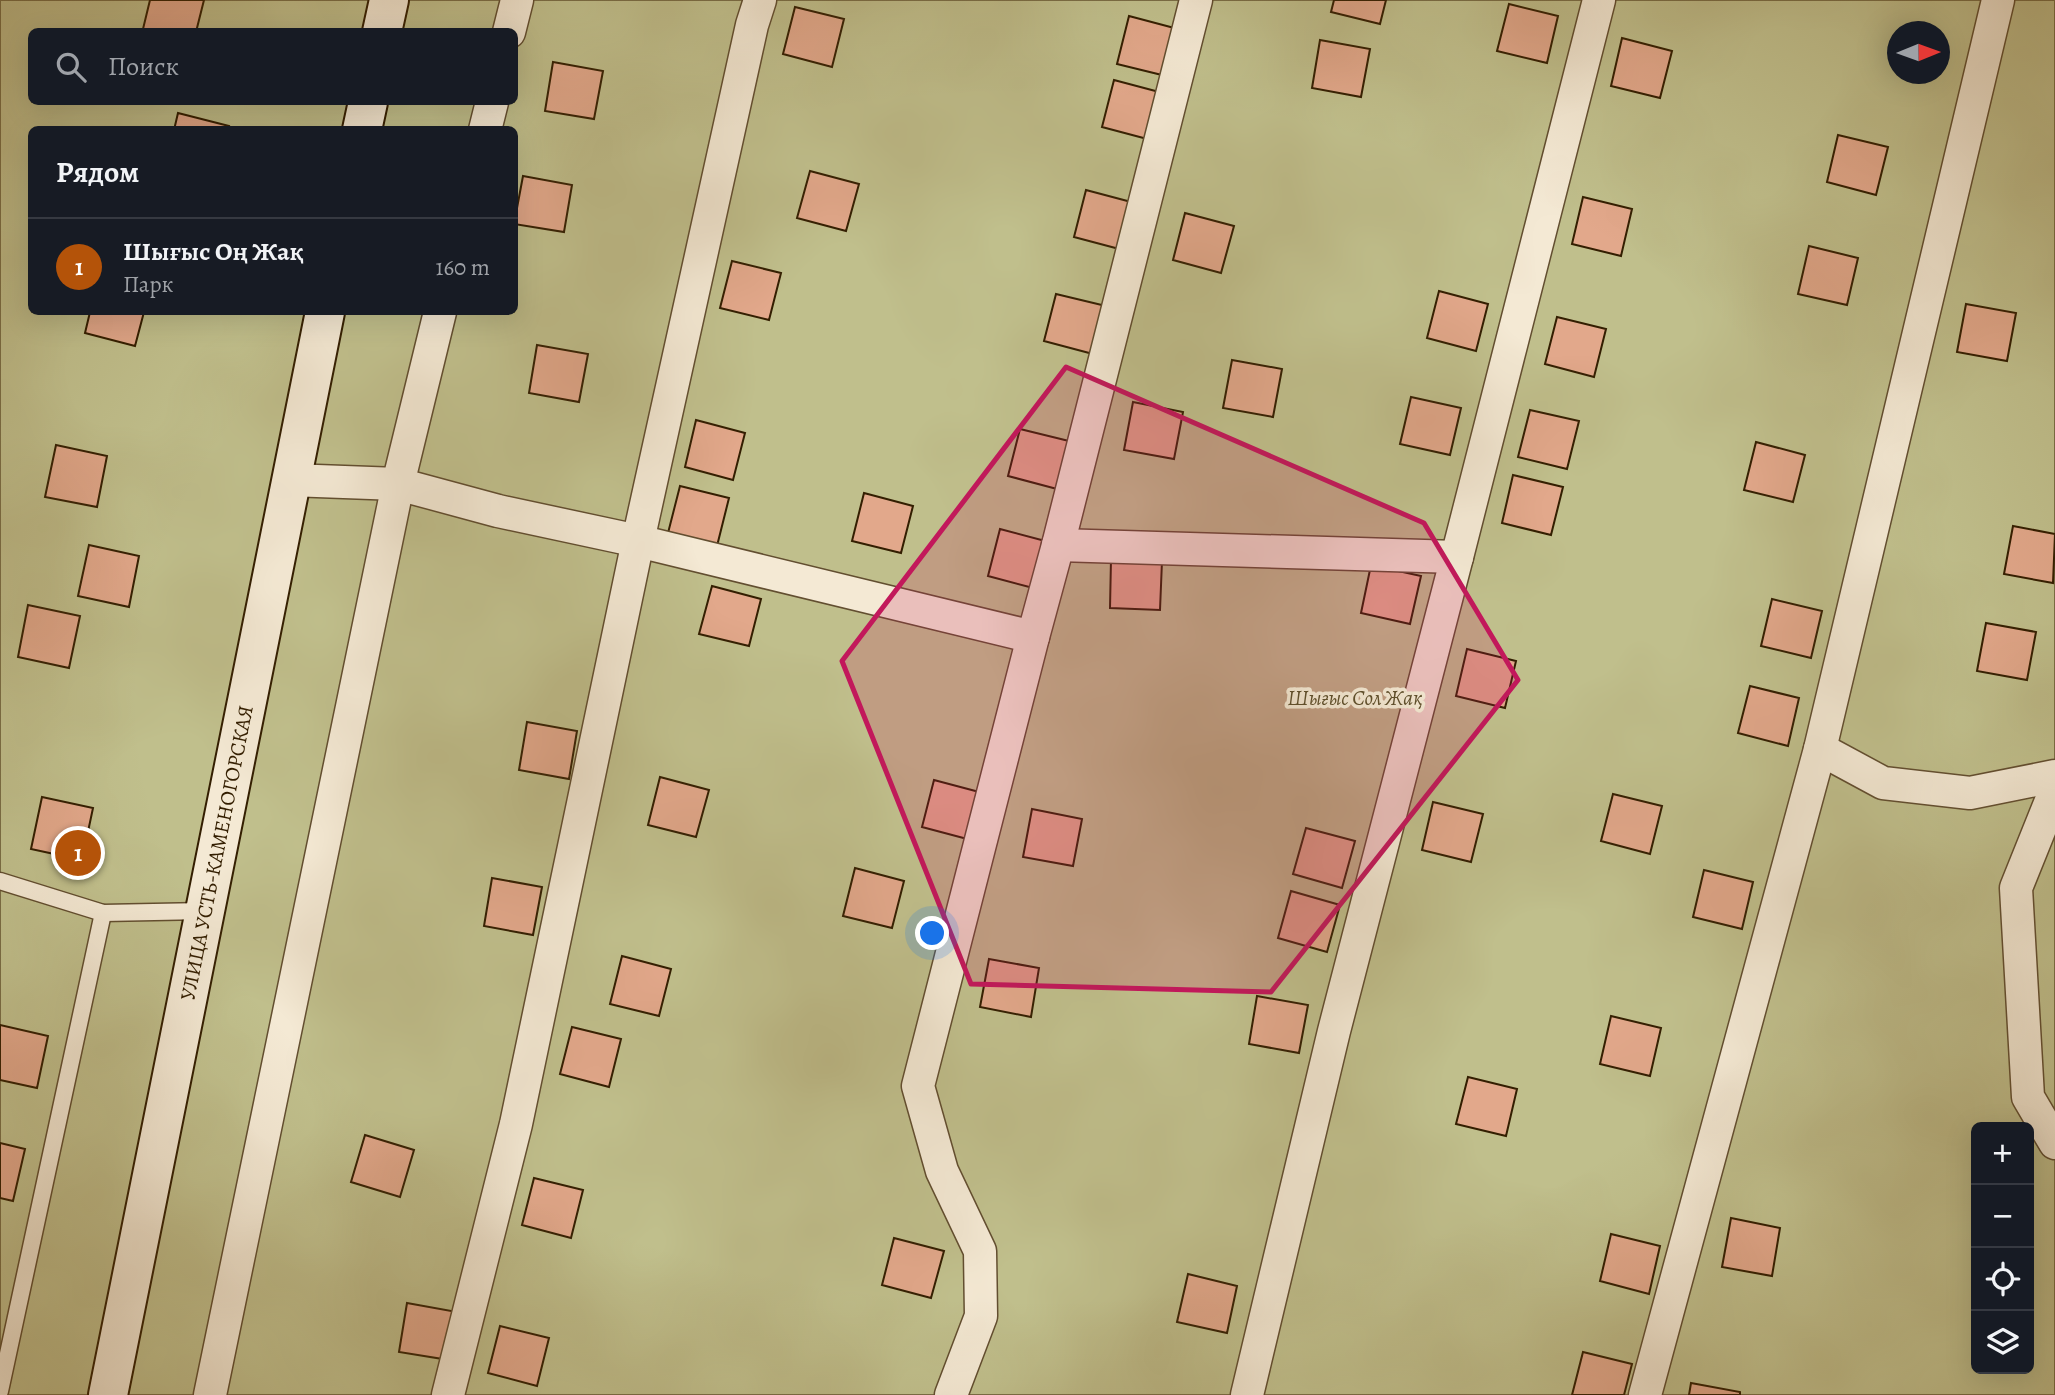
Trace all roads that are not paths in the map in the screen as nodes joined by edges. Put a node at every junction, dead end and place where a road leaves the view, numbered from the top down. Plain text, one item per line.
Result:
1 (389, 0) edge
2 (517, 0) edge
3 (760, 0) edge
4 (1196, 0) edge
5 (1599, 0) edge
6 (1998, 0) edge
7 (383, 28) edge
8 (510, 28) edge
9 (367, 105) edge
10 (491, 105) edge
11 (363, 126) edge
12 (486, 126) edge
13 (324, 315) edge
14 (439, 315) edge
15 (290, 480) junction
16 (398, 484) junction
17 (638, 541) junction
18 (1058, 545) junction
19 (1457, 558) junction
20 (1033, 637) junction
21 (1820, 749) junction
22 (2055, 776) edge
23 (2055, 791) edge
24 (0, 881) edge
25 (205, 911) junction
26 (103, 914) junction
27 (2055, 1143) edge
28 (0, 1391) edge
29 (108, 1395) edge
30 (210, 1395) edge
31 (448, 1395) edge
32 (951, 1395) edge
33 (1247, 1395) edge
34 (1645, 1395) edge

1 - 7 street
2 - 8 street
3 - 17 street
4 - 18 street
5 - 19 street
6 - 21 street
9 - 11 street
10 - 12 street
13 - 15 street, УЛИЦА УСТЬ-КАМЕНОГОРСКАЯ
14 - 16 street
15 - 16 street
15 - 25 street, УЛИЦА УСТЬ-КАМЕНОГОРСКАЯ
16 - 17 street
16 - 30 street
17 - 20 street
17 - 31 street
18 - 19 street
18 - 20 street
19 - 33 street
20 - 32 street
21 - 22 street
21 - 34 street
23 - 27 street
24 - 26 lane
25 - 26 lane
25 - 29 street, УЛИЦА УСТЬ-КАМЕНОГОРСКАЯ
26 - 28 lane

